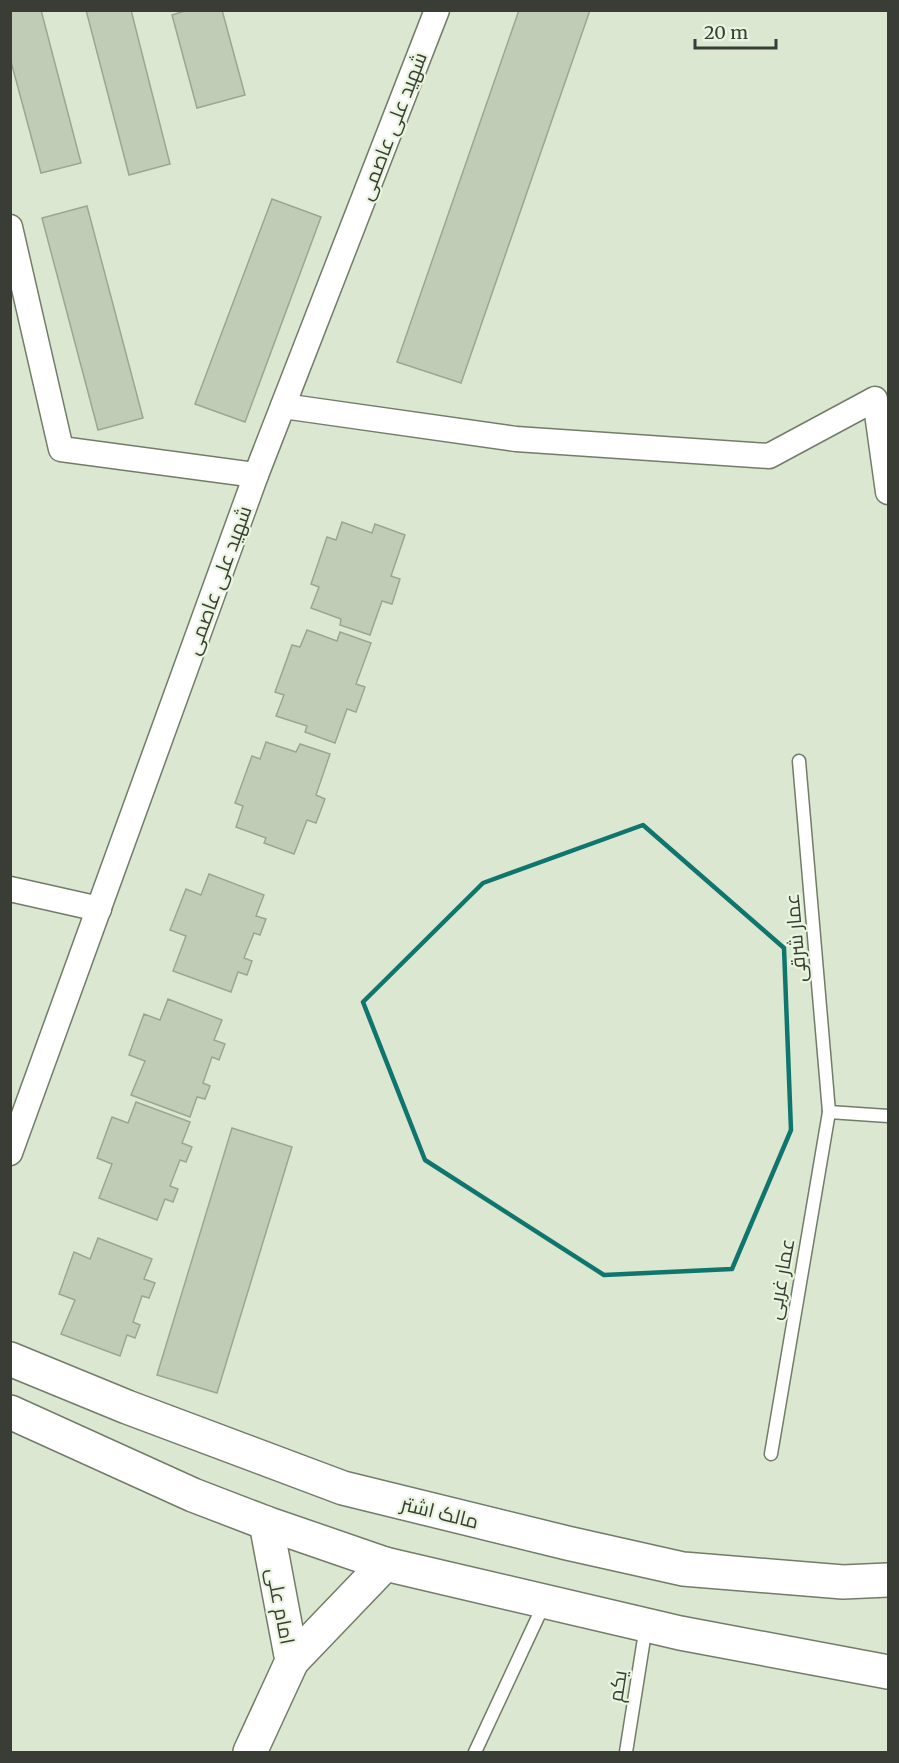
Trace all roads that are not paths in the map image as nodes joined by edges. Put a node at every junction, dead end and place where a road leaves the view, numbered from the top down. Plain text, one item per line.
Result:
1 (437, 10) edge
2 (10, 227) edge
3 (283, 406) junction
4 (256, 475) junction
5 (888, 492) edge
6 (799, 761) dead end
7 (10, 889) edge
8 (99, 909) junction
9 (829, 1112) junction
10 (888, 1116) edge
11 (10, 1154) edge
12 (10, 1359) edge
13 (10, 1412) edge
14 (771, 1454) dead end
15 (266, 1523) junction
16 (385, 1564) junction
17 (888, 1580) edge
18 (545, 1602) junction
19 (646, 1625) junction
20 (292, 1661) junction
21 (888, 1672) edge
22 (250, 1752) edge
23 (475, 1752) edge
24 (626, 1752) edge

1 - 3 street, شهید علی عاصمی
2 - 4 street
3 - 4 street, شهید علی عاصمی
3 - 5 street
4 - 8 street, شهید علی عاصمی
6 - 9 lane, عمار شرقی
7 - 8 street
8 - 11 street, شهید علی عاصمی
9 - 10 lane
9 - 14 lane, عمار غربی
12 - 17 main road, مالک اشتر
13 - 15 main road
15 - 16 main road
15 - 20 main road, امام علی
16 - 18 main road
16 - 20 main road
18 - 19 main road
18 - 23 lane
19 - 21 main road
19 - 24 lane, یکم
20 - 22 main road, امام علی

